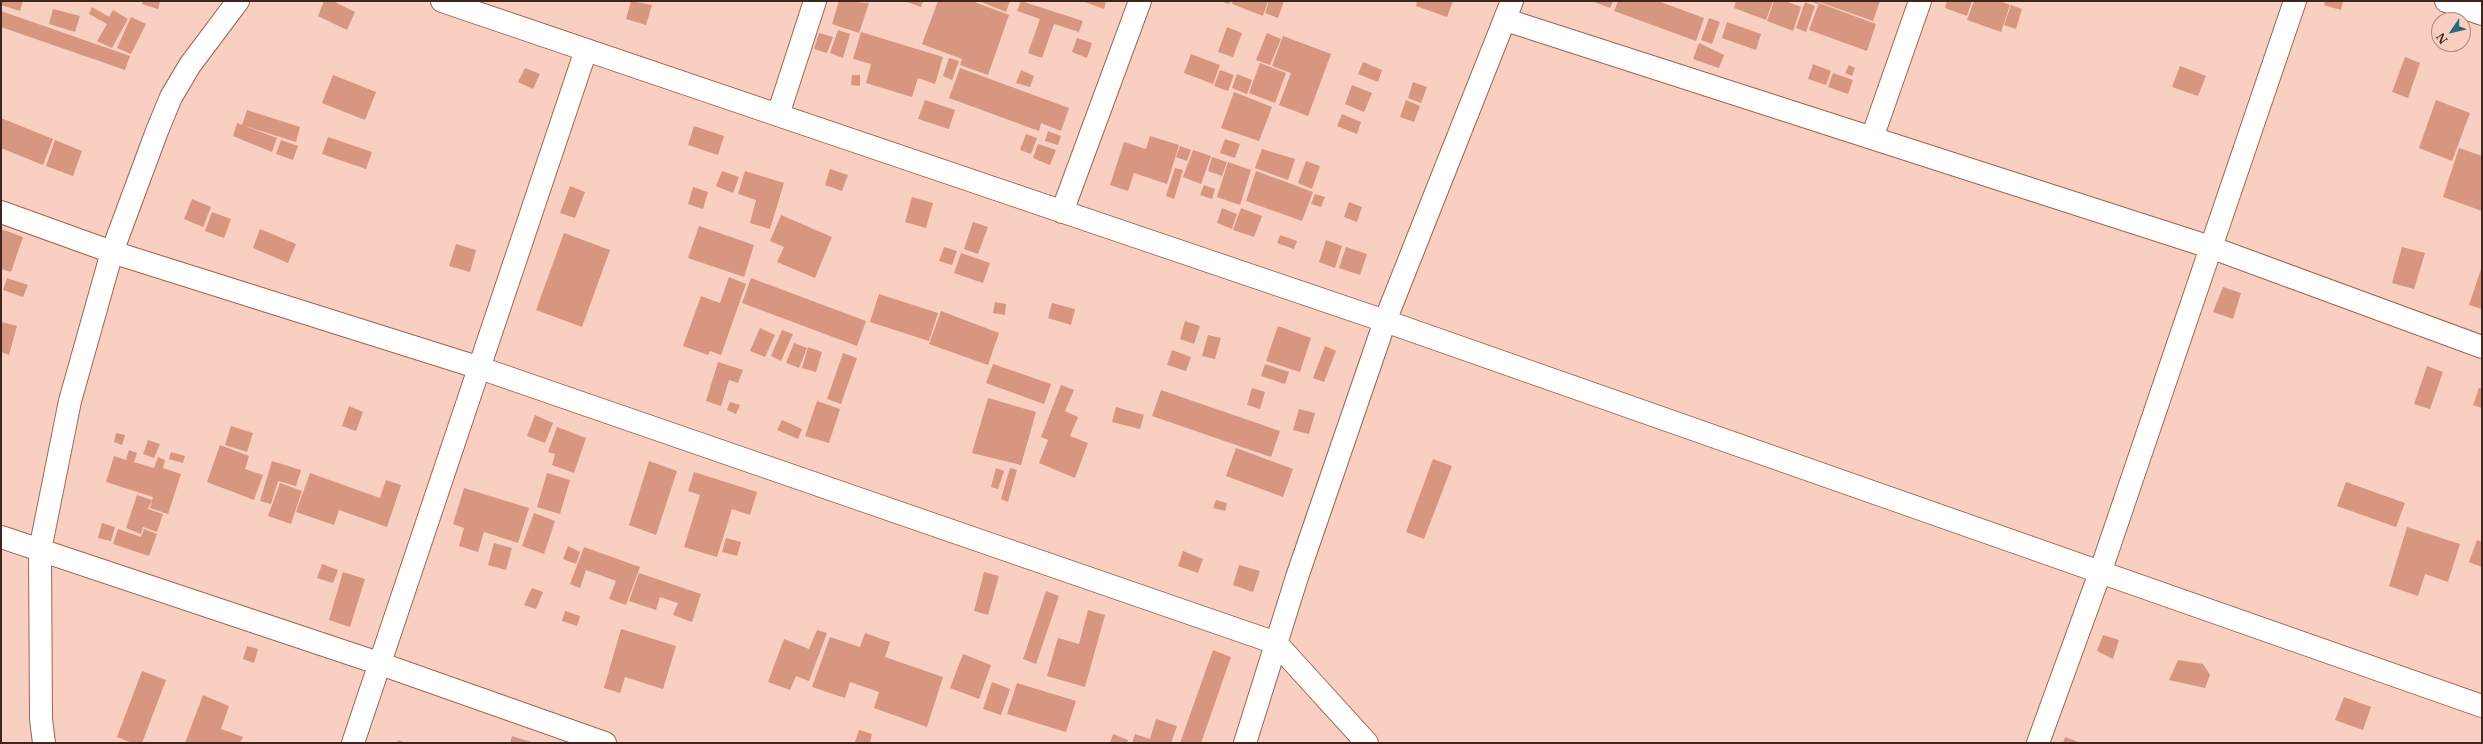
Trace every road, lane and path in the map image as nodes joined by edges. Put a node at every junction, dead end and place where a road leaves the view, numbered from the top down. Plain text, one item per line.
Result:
1 (238, 1) edge
2 (442, 1) edge
3 (815, 1) edge
4 (1140, 1) edge
5 (1920, 1) edge
6 (2295, 1) edge
7 (2446, 1) edge
8 (1509, 10) edge
9 (2482, 14) edge
10 (586, 50) junction
11 (778, 115) junction
12 (1872, 138) junction
13 (1, 212) edge
14 (1062, 212) junction
15 (2210, 246) junction
16 (112, 252) junction
17 (1386, 321) junction
18 (2482, 347) edge
19 (480, 368) junction
20 (1, 537) edge
21 (40, 550) junction
22 (2101, 570) junction
23 (1276, 643) junction
24 (381, 664) junction
25 (2482, 706) edge
26 (44, 743) edge
27 (353, 743) edge
28 (605, 743) edge
29 (1245, 743) edge
30 (1367, 743) edge
31 (2038, 743) edge

1 - 16 street
2 - 10 street
3 - 11 street
4 - 14 street
5 - 12 street
6 - 15 street
7 - 9 street
8 - 12 street
8 - 17 street
10 - 11 street
10 - 19 street
11 - 14 street
12 - 15 street
13 - 16 street
14 - 17 street
15 - 18 street
15 - 22 street
16 - 19 street
16 - 21 street
17 - 22 street
17 - 23 street
19 - 23 street
19 - 24 street
20 - 21 street
21 - 24 street
21 - 26 street
22 - 25 street
22 - 31 street
23 - 29 street
23 - 30 street
24 - 27 street
24 - 28 street

